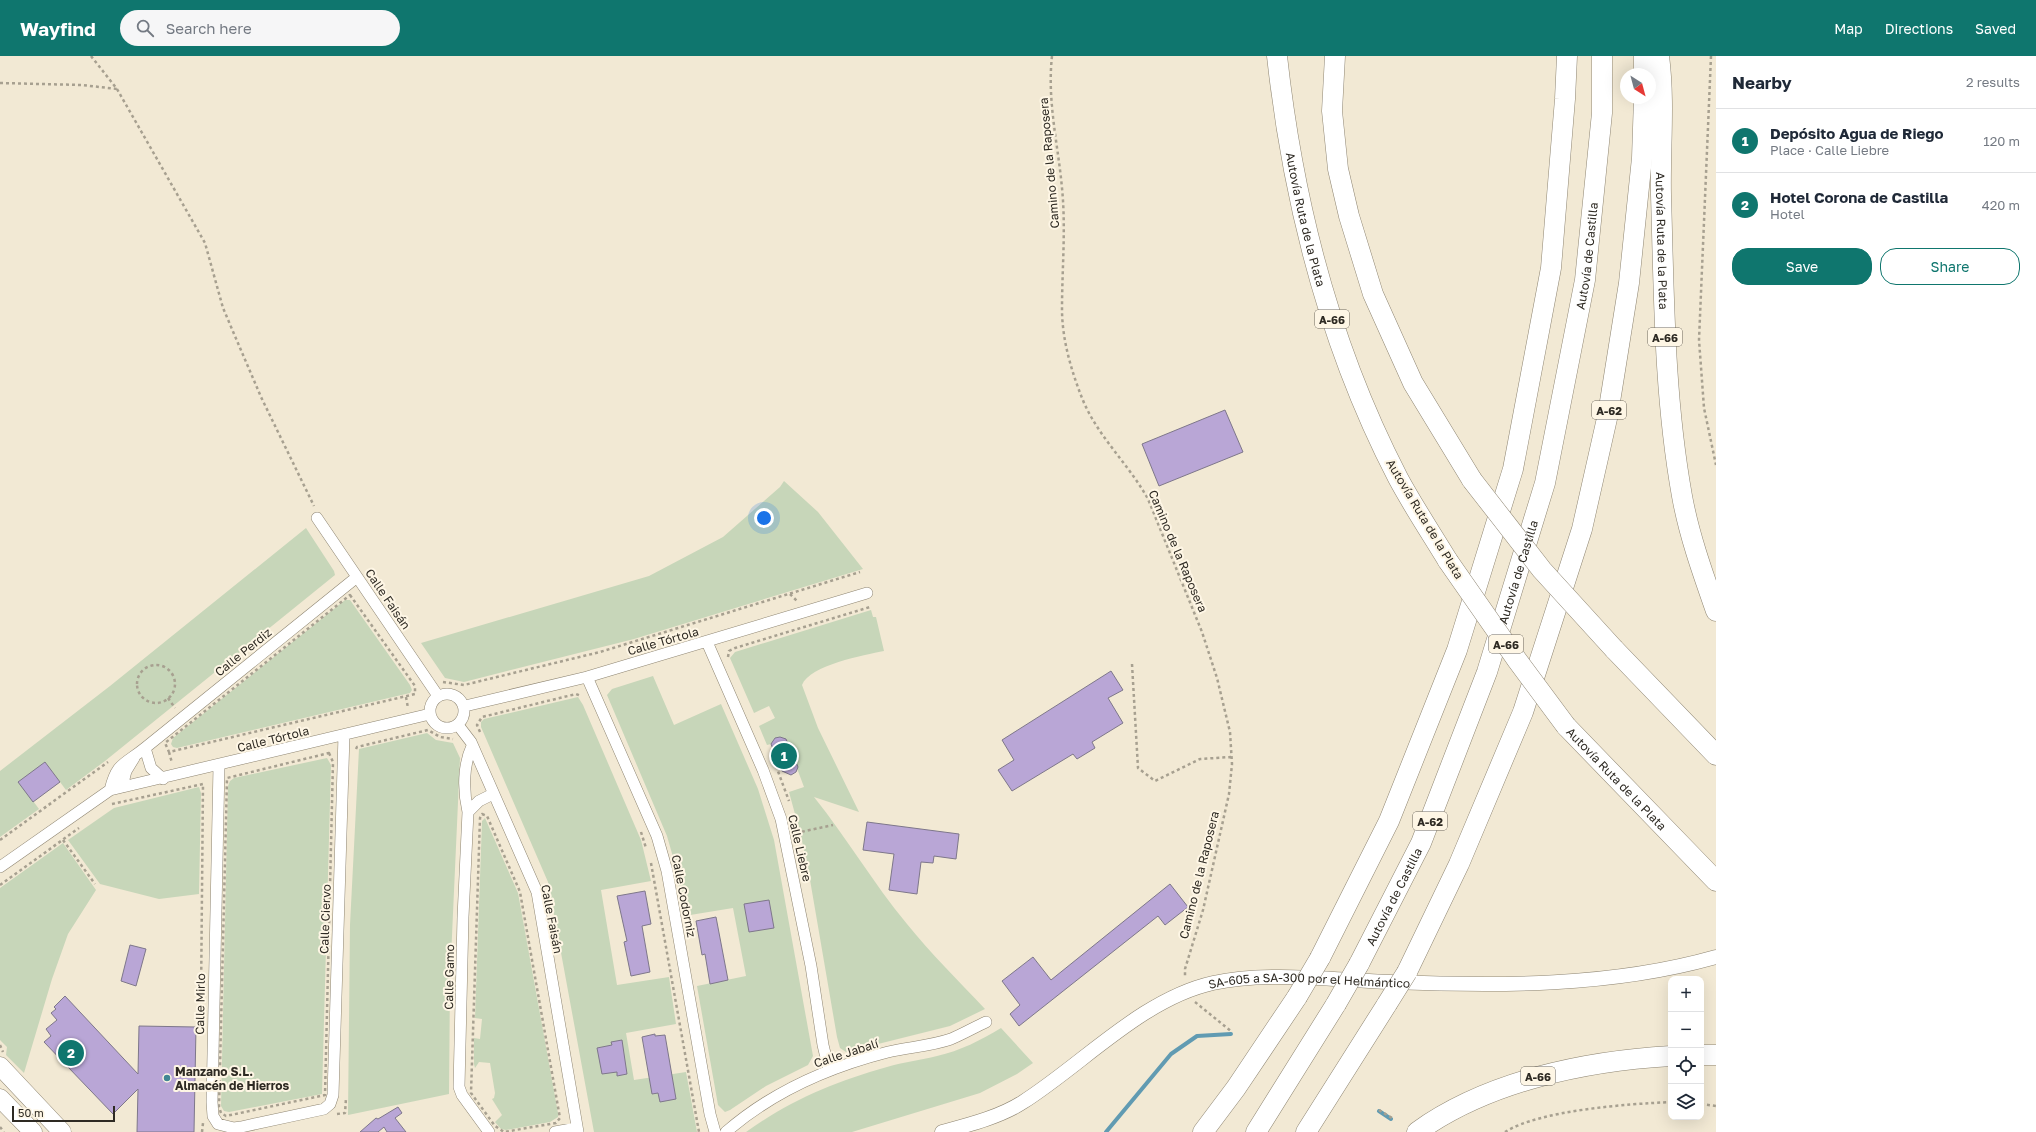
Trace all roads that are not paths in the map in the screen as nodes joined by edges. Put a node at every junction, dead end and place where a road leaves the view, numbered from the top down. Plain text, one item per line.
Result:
1 (1277, 56) edge
2 (1335, 56) edge
3 (1567, 56) edge
4 (1602, 56) edge
5 (1644, 56) edge
6 (1659, 56) edge
7 (1644, 68) edge
8 (1644, 104) edge
9 (317, 518) road end
10 (357, 577) junction
11 (867, 593) dead end
12 (1716, 611) edge
13 (707, 642) junction
14 (587, 677) junction
15 (438, 696) junction
16 (465, 706) junction
17 (430, 714) junction
18 (458, 725) junction
19 (344, 735) junction
20 (472, 746) junction
21 (145, 748) junction
22 (1716, 755) edge
23 (134, 757) junction
24 (219, 766) junction
25 (163, 779) junction
26 (122, 787) junction
27 (110, 790) junction
28 (493, 794) junction
29 (468, 812) junction
30 (0, 867) edge
31 (1716, 881) edge
32 (1716, 957) edge
33 (986, 1022) dead end
34 (1704, 1055) edge
35 (1716, 1055) edge
36 (1668, 1056) edge
37 (0, 1066) edge
38 (829, 1070) junction
39 (0, 1098) edge
40 (330, 1104) joint
41 (578, 1130) edge
42 (33, 1132) edge
43 (62, 1132) edge
44 (489, 1132) edge
45 (555, 1132) edge
46 (715, 1132) edge
47 (726, 1132) edge
48 (942, 1132) edge
49 (1203, 1132) edge
50 (1256, 1132) edge
51 (1306, 1132) edge
52 (1417, 1132) edge

1 - 31 highway, Autovía Ruta de la Plata / A-66, bridge
2 - 22 highway, bridge
3 - 49 highway, bridge
4 - 50 highway, Autovía de Castilla / A-62, bridge
5 - 7 highway
6 - 12 highway, Autovía Ruta de la Plata / A-66
8 - 51 highway, A-62, bridge
9 - 10 street, Calle Faisán
10 - 15 street, Calle Faisán
10 - 21 street, Calle Perdiz
11 - 13 street, Calle Tórtola
13 - 14 street, Calle Tórtola
13 - 38 street, Calle Liebre
14 - 16 street, Calle Tórtola
14 - 46 street, Calle Codorniz
15 - 16 street
15 - 17 street
16 - 18 street
17 - 18 street
17 - 19 street, Calle Tórtola
18 - 20 street, Calle Faisán
19 - 24 street, Calle Tórtola
19 - 40 street, Calle Ciervo
20 - 28 street, Calle Faisán
20 - 29 street, Calle Gamo
21 - 23 street, Calle Perdiz
21 - 25 street
23 - 26 street, Calle Perdiz
23 - 27 street, Calle Perdiz
24 - 25 street, Calle Tórtola
24 - 40 street, Calle Mirlo
25 - 26 street, Calle Tórtola
26 - 27 street
27 - 30 street
28 - 29 street
28 - 41 street, Calle Faisán
29 - 44 street, Calle Gamo
32 - 48 street, SA-605 a SA-300 por el Helmántico
33 - 38 street, Calle Jabalí
34 - 35 highway
36 - 52 highway, A-66
37 - 43 highway
38 - 47 street, Calle Jabalí
39 - 42 highway
41 - 45 street

